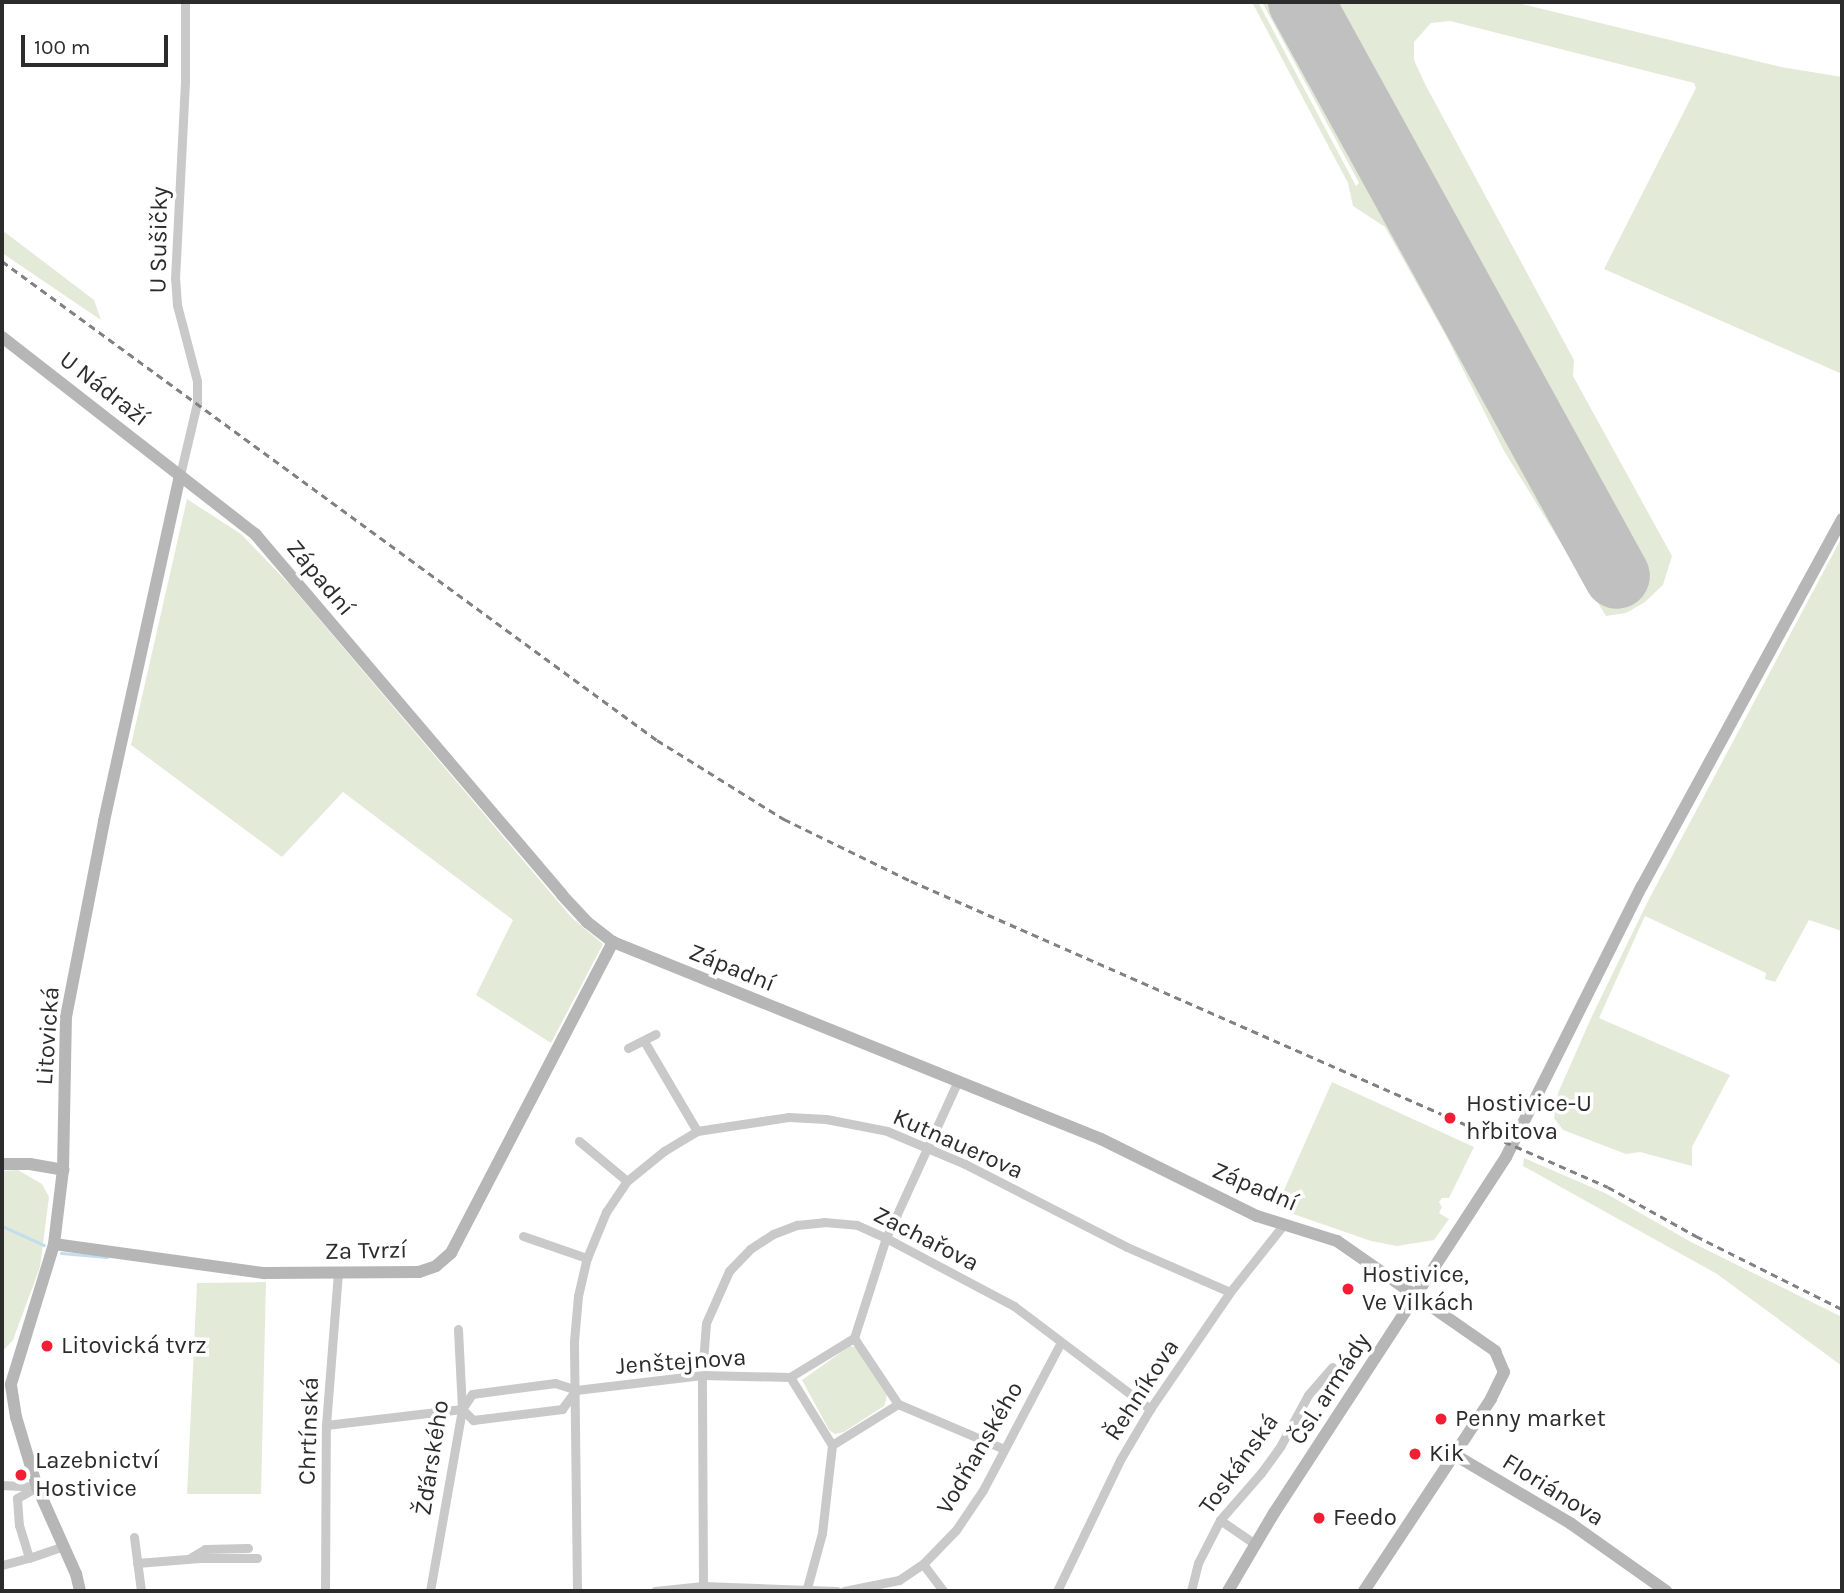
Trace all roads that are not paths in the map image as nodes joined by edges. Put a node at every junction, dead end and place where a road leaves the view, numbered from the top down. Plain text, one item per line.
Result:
1 (185, 2) edge
2 (2, 337) edge
3 (180, 475) junction
4 (1842, 519) edge
5 (613, 942) junction
6 (656, 1034) dead end
7 (644, 1041) junction
8 (628, 1048) dead end
9 (958, 1082) junction
10 (697, 1131) junction
11 (579, 1141) dead end
12 (930, 1149) junction
13 (2, 1164) edge
14 (63, 1170) junction
15 (627, 1181) junction
16 (1284, 1224) junction
17 (523, 1236) dead end
18 (886, 1238) junction
19 (54, 1244) junction
20 (587, 1258) junction
21 (338, 1273) junction
22 (1230, 1292) junction
23 (1415, 1296) junction
24 (458, 1329) dead end
25 (854, 1338) junction
26 (1061, 1342) junction
27 (1332, 1367) dead end
28 (702, 1375) junction
29 (790, 1377) junction
30 (576, 1390) junction
31 (898, 1404) junction
32 (462, 1409) junction
33 (1150, 1409) junction
34 (326, 1425) junction
35 (832, 1445) junction
36 (1004, 1449) junction
37 (1455, 1455) junction
38 (2, 1485) edge
39 (37, 1487) junction
40 (1220, 1520) junction
41 (134, 1537) dead end
42 (1255, 1544) junction
43 (63, 1546) junction
44 (248, 1548) dead end
45 (29, 1558) junction
46 (257, 1558) dead end
47 (189, 1559) junction
48 (137, 1563) junction
49 (923, 1564) junction
50 (2, 1565) edge
51 (703, 1586) junction
52 (807, 1588) junction
53 (80, 1591) edge
54 (141, 1591) edge
55 (325, 1591) edge
56 (430, 1591) edge
57 (577, 1591) edge
58 (655, 1591) edge
59 (837, 1591) edge
60 (844, 1591) edge
61 (943, 1591) edge
62 (1057, 1591) edge
63 (1191, 1591) edge
64 (1227, 1591) edge
65 (1364, 1591) edge
66 (1666, 1591) edge

1 - 3 street, U Sušičky
2 - 3 street, U Nádraží
3 - 5 street, Západní
3 - 14 street, Litovická
4 - 23 street, Čsl. armády
5 - 9 street, Západní
5 - 21 street, Za Tvrzí
6 - 7 street
7 - 8 street
7 - 10 street
9 - 12 street
9 - 16 street, Západní
10 - 12 street, Kutnauerova
10 - 15 street, Kutnauerova
11 - 15 street
12 - 18 street
12 - 22 street, Kutnauerova
13 - 14 street
14 - 19 street, Litovická
15 - 20 street, Kutnauerova
16 - 22 street, Řehníkova
16 - 23 street, Západní
17 - 20 street
18 - 25 street
18 - 26 street, Zachařova
18 - 28 street, Zachařova
19 - 21 street, Za Tvrzí
19 - 39 street, Litovická
20 - 30 street, Kutnauerova
21 - 34 street, Chrtínská
22 - 33 street, Řehníkova
23 - 37 street
23 - 42 street, Čsl. armády
24 - 32 street, Žďárského
25 - 29 street
25 - 31 street
26 - 33 street, Zachařova
26 - 36 street, Vodňanského
27 - 40 street, Toskánská
28 - 29 street, Jenštejnova
28 - 30 street, Jenštejnova
28 - 51 street, Zachařova
29 - 35 street
30 - 32 street, Jenštejnova
30 - 32 street, Jenštejnova
30 - 57 street, Kutnauerova
31 - 35 street
31 - 36 street
32 - 34 street, Jenštejnova
32 - 56 street, Žďárského
33 - 62 street, Řehníkova
34 - 55 street, Chrtínská
35 - 52 street
36 - 49 street, Vodňanského
37 - 65 street
37 - 66 street, Floriánova
38 - 39 street
39 - 43 street, Litovická
39 - 45 street
40 - 42 street
40 - 63 street, Toskánská
41 - 48 street
42 - 64 street, Čsl. armády
43 - 45 street
43 - 53 street, Litovická
44 - 47 street
45 - 50 street
46 - 47 street
47 - 48 street
48 - 54 street
49 - 60 street, Vodňanského
49 - 61 street
51 - 52 street
51 - 58 street
52 - 59 street

